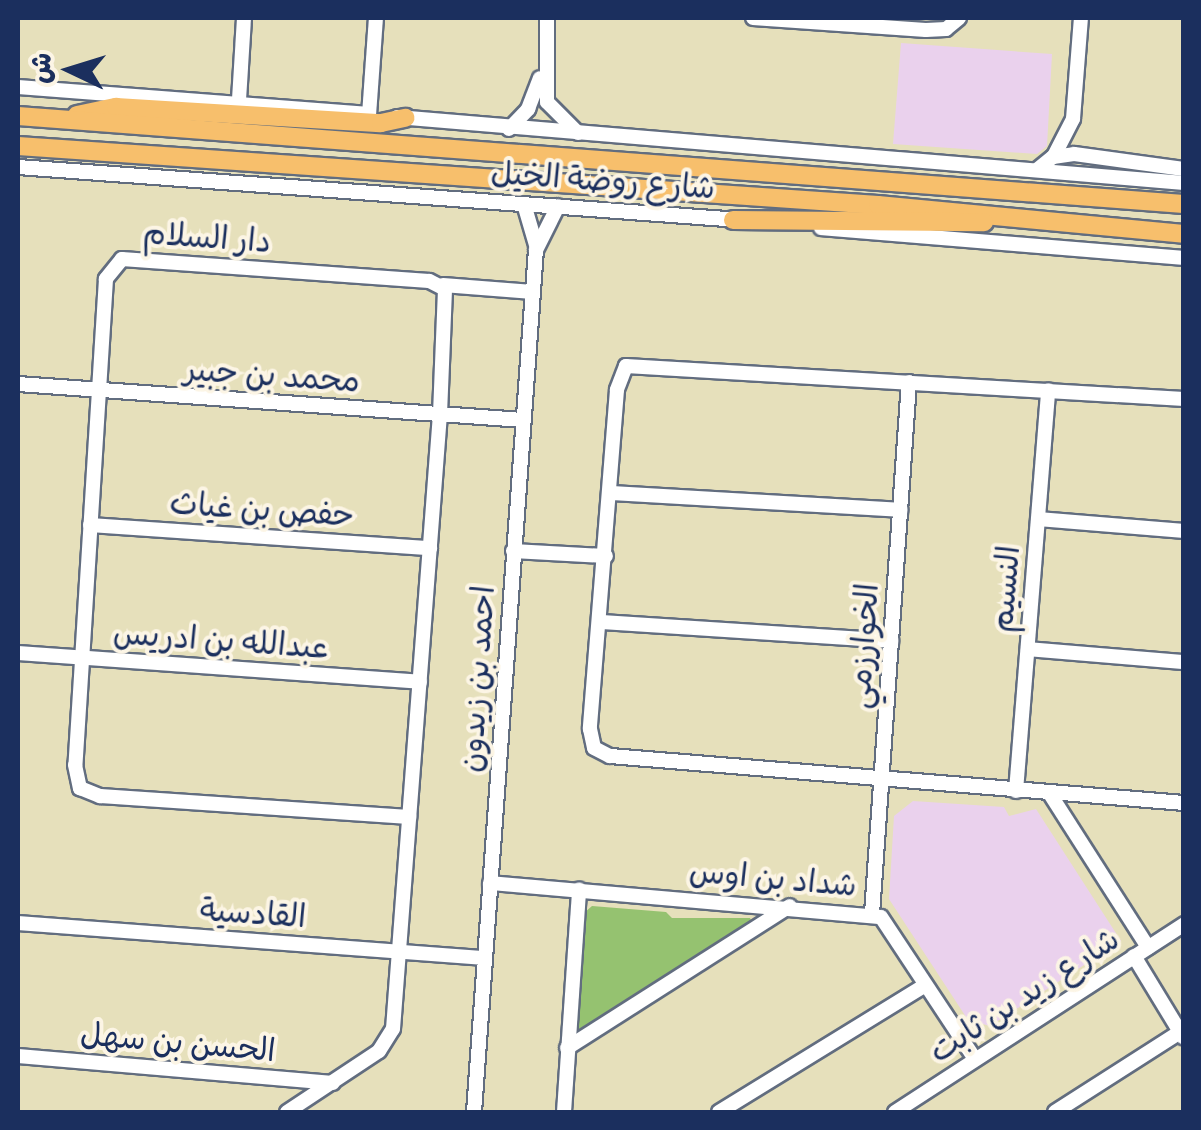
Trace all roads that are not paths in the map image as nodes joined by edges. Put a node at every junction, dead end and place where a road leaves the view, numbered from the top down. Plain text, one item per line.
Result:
1 (244, 18) edge
2 (376, 18) edge
3 (548, 18) edge
4 (753, 18) edge
5 (959, 18) edge
6 (1082, 18) edge
7 (544, 68) junction
8 (18, 87) edge
9 (239, 100) junction
10 (370, 114) junction
11 (18, 116) edge
12 (404, 118) junction
13 (66, 119) junction
14 (1073, 119) junction
15 (509, 129) junction
16 (579, 133) junction
17 (18, 146) edge
18 (1087, 156) junction
19 (1053, 157) junction
20 (18, 167) edge
21 (1038, 169) junction
22 (1184, 170) edge
23 (1184, 183) edge
24 (524, 204) junction
25 (1184, 204) edge
26 (558, 206) junction
27 (1004, 216) junction
28 (732, 220) junction
29 (1184, 234) edge
30 (536, 250) junction
31 (1184, 258) edge
32 (443, 285) junction
33 (533, 292) junction
34 (909, 382) junction
35 (18, 384) edge
36 (99, 390) junction
37 (1048, 390) junction
38 (1184, 399) edge
39 (440, 414) junction
40 (523, 420) junction
41 (610, 493) junction
42 (901, 510) junction
43 (1039, 519) junction
44 (90, 525) junction
45 (1184, 531) edge
46 (430, 548) junction
47 (513, 552) junction
48 (606, 556) junction
49 (600, 622) junction
50 (890, 641) junction
51 (1028, 649) junction
52 (18, 653) edge
53 (82, 657) junction
54 (1184, 662) edge
55 (420, 682) junction
56 (882, 782) junction
57 (1016, 792) junction
58 (1050, 794) junction
59 (1184, 803) edge
60 (409, 817) junction
61 (490, 883) junction
62 (578, 890) junction
63 (790, 906) junction
64 (872, 914) junction
65 (18, 923) edge
66 (1184, 924) edge
67 (1148, 946) junction
68 (399, 951) junction
69 (1134, 956) junction
70 (485, 958) junction
71 (924, 986) junction
72 (1182, 1034) edge
73 (567, 1048) junction
74 (18, 1056) edge
75 (975, 1059) junction
76 (333, 1084) junction
77 (286, 1112) edge
78 (474, 1112) edge
79 (564, 1112) edge
80 (719, 1112) edge
81 (895, 1112) edge
82 (1055, 1112) edge

1 - 9 street
2 - 10 street
3 - 7 street
4 - 5 street
6 - 14 street
7 - 15 street
7 - 16 street
8 - 9 street, شارع روضة الخيل
9 - 10 street, شارع روضة الخيل
10 - 12 street, شارع روضة الخيل
11 - 13 main road, شارع روضة الخيل
12 - 13 main road
12 - 15 street, شارع روضة الخيل
13 - 25 main road, شارع روضة الخيل
14 - 18 street
14 - 19 street
15 - 16 street, شارع روضة الخيل
16 - 21 street, شارع روضة الخيل
17 - 27 main road, شارع روضة الخيل
18 - 19 street
18 - 22 street
19 - 21 street
20 - 24 street, شارع روضة الخيل
21 - 23 street, شارع روضة الخيل
24 - 26 street, شارع روضة الخيل
24 - 30 street, احمد بن زيدون
26 - 28 street, شارع روضة الخيل
26 - 30 street, احمد بن زيدون
27 - 28 main road
27 - 29 main road, شارع روضة الخيل
28 - 31 street, شارع روضة الخيل
30 - 33 street, احمد بن زيدون
32 - 33 street
32 - 36 street, دار السلام
32 - 39 street
33 - 40 street, احمد بن زيدون
34 - 37 street
34 - 41 street
34 - 42 street, الخوارزمي
35 - 36 street, محمد بن جبير
36 - 39 street, محمد بن جبير
36 - 44 street, دار السلام
37 - 38 street
37 - 43 street, النسيم
39 - 40 street, محمد بن جبير
39 - 46 street
40 - 47 street, احمد بن زيدون
41 - 42 street
41 - 48 street
42 - 50 street, الخوارزمي
43 - 45 street
43 - 51 street, النسيم
44 - 46 street, حفص بن غياث
44 - 53 street, دار السلام
46 - 55 street
47 - 48 street
47 - 61 street, احمد بن زيدون
48 - 49 street
49 - 50 street
49 - 56 street
50 - 56 street, الخوارزمي
51 - 54 street
51 - 57 street, النسيم
52 - 53 street, عبدالله بن ادريس
53 - 55 street, عبدالله بن ادريس
53 - 60 street, دار السلام
55 - 60 street
56 - 57 street
56 - 64 street, الخوارزمي
57 - 58 street
58 - 59 street
58 - 67 street
60 - 68 street
61 - 62 street, شداد بن اوس
61 - 70 street, احمد بن زيدون
62 - 63 street, شداد بن اوس
62 - 73 street
63 - 64 street, شداد بن اوس
63 - 73 street
64 - 71 street, شداد بن اوس
65 - 68 street, القادسية
66 - 67 street, شارع زيد بن ثابت
67 - 69 street, شارع زيد بن ثابت
68 - 70 street, القادسية
68 - 76 street
69 - 72 street
69 - 75 street, شارع زيد بن ثابت
70 - 78 street, احمد بن زيدون
71 - 75 street, شداد بن اوس
71 - 80 street
72 - 82 street
73 - 79 street
74 - 76 street, الحسن بن سهل
75 - 81 street, شارع زيد بن ثابت
76 - 77 street

